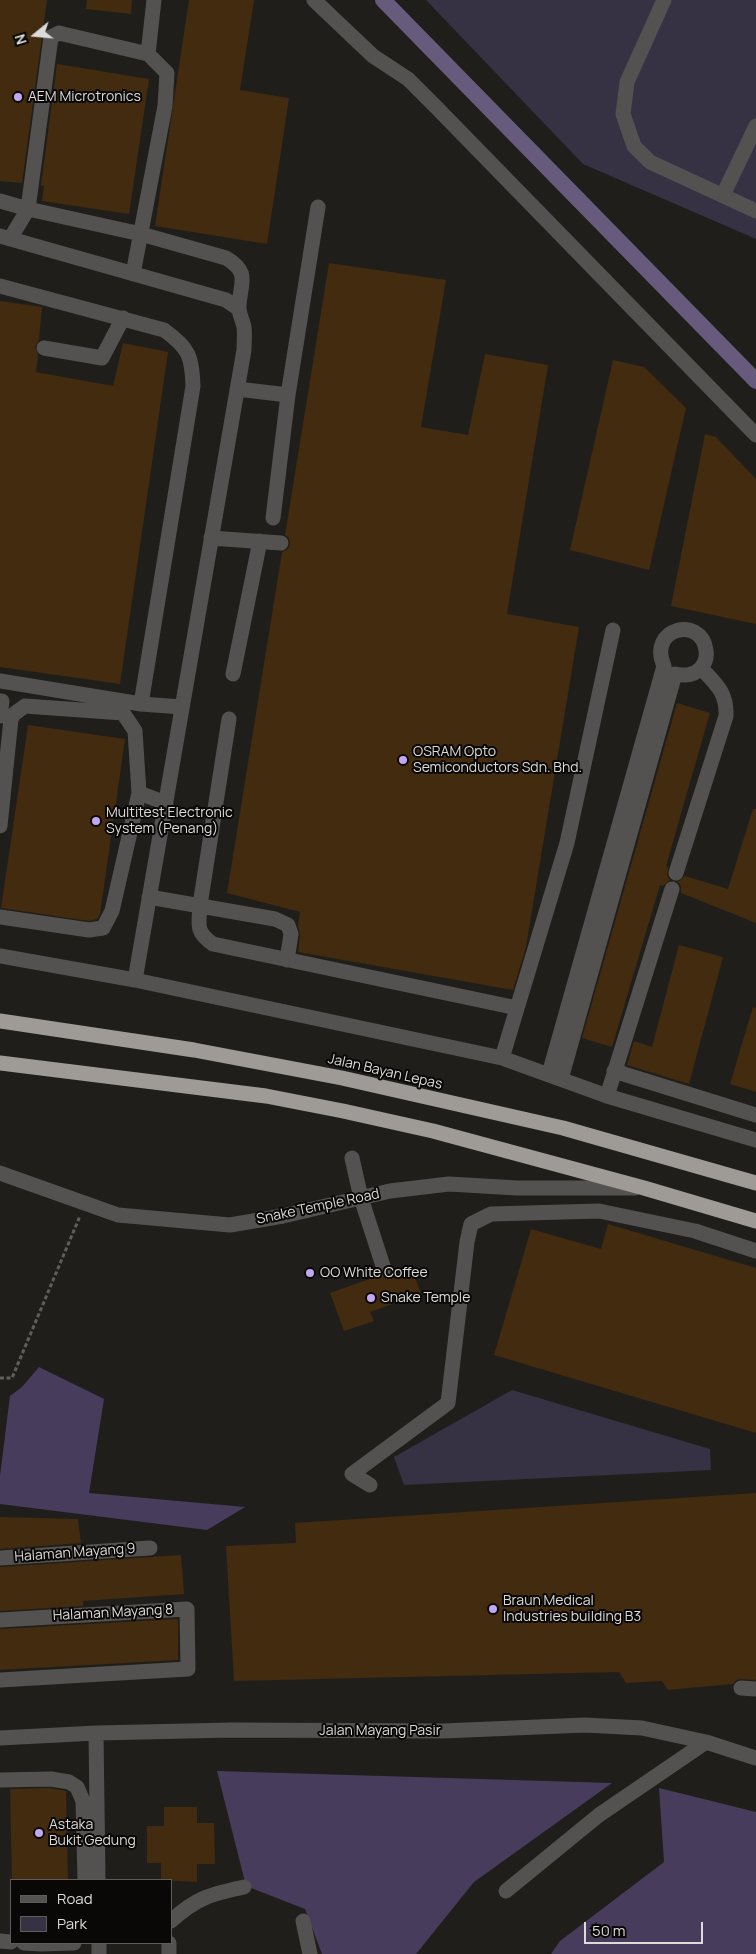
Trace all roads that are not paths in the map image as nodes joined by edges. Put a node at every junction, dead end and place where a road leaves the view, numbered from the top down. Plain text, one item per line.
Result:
1 (154, 0) edge
2 (314, 0) edge
3 (664, 0) edge
4 (148, 54) junction
5 (756, 126) edge
6 (723, 195) junction
7 (0, 201) edge
8 (318, 207) dead end
9 (28, 209) junction
10 (756, 210) edge
11 (141, 234) junction
12 (5, 237) edge
13 (133, 274) junction
14 (0, 286) edge
15 (239, 309) junction
16 (123, 318) junction
17 (44, 348) dead end
18 (238, 389) junction
19 (288, 395) junction
20 (756, 435) edge
21 (273, 518) dead end
22 (211, 538) junction
23 (260, 541) junction
24 (281, 543) dead end
25 (613, 630) dead end
26 (701, 668) junction
27 (670, 670) junction
28 (234, 674) dead end
29 (0, 681) edge
30 (0, 701) edge
31 (141, 704) junction
32 (182, 707) junction
33 (0, 716) edge
34 (229, 719) dead end
35 (139, 793) junction
36 (166, 803) junction
37 (0, 826) edge
38 (676, 873) dead end
39 (672, 889) dead end
40 (149, 897) junction
41 (200, 905) junction
42 (0, 917) edge
43 (0, 956) edge
44 (288, 960) junction
45 (135, 980) junction
46 (517, 1008) junction
47 (0, 1021) edge
48 (502, 1058) junction
49 (0, 1063) edge
50 (614, 1071) junction
51 (555, 1076) junction
52 (606, 1096) junction
53 (756, 1115) edge
54 (756, 1140) edge
55 (352, 1158) dead end
56 (0, 1173) edge
57 (756, 1183) edge
58 (644, 1188) junction
59 (361, 1198) junction
60 (756, 1221) edge
61 (756, 1251) edge
62 (384, 1269) dead end
63 (370, 1485) dead end
64 (150, 1548) dead end
65 (0, 1558) edge
66 (0, 1620) edge
67 (0, 1680) edge
68 (741, 1688) dead end
69 (756, 1689) edge
70 (96, 1733) junction
71 (0, 1738) edge
72 (706, 1742) junction
73 (756, 1758) edge
74 (0, 1780) edge
75 (85, 1879) edge
76 (98, 1879) edge
77 (244, 1887) dead end
78 (506, 1891) dead end
79 (172, 1920) edge
80 (303, 1920) dead end
81 (310, 1954) edge

1 - 4 street
2 - 20 street
3 - 6 street
4 - 9 street
4 - 11 street
5 - 6 street
6 - 10 street
7 - 9 street
8 - 19 street
9 - 11 street
9 - 12 street
11 - 13 street
11 - 15 street
12 - 13 street
13 - 15 street
14 - 16 street
15 - 18 street
16 - 17 street
16 - 31 street
18 - 19 street
18 - 22 street
19 - 21 street
22 - 23 street
22 - 32 street
23 - 24 street
23 - 28 street
25 - 46 street
26 - 27 street
26 - 27 street
26 - 38 street
27 - 51 street
29 - 31 street
30 - 33 street
31 - 32 street
32 - 36 street
34 - 41 street
35 - 36 street
35 - 37 street
35 - 42 street
36 - 40 street
39 - 50 street
40 - 41 street
40 - 45 street
41 - 44 street
41 - 44 street
43 - 45 street
44 - 46 street
45 - 48 street
46 - 48 street
47 - 57 highway, Jalan Bayan Lepas
48 - 51 street
49 - 58 highway
50 - 52 street
50 - 53 street
51 - 52 street
52 - 54 street
55 - 59 street
56 - 59 street, Snake Temple Road
58 - 59 street, Snake Temple Road
58 - 60 highway
59 - 62 street
61 - 63 street
64 - 65 street, Halaman Mayang 9
66 - 67 street, Halaman Mayang 8
68 - 69 street
70 - 71 street, Jalan Mayang Pasir
70 - 72 street, Jalan Mayang Pasir
70 - 76 street
72 - 73 street, Jalan Mayang Pasir
72 - 78 street
74 - 75 street
77 - 79 street
80 - 81 street

